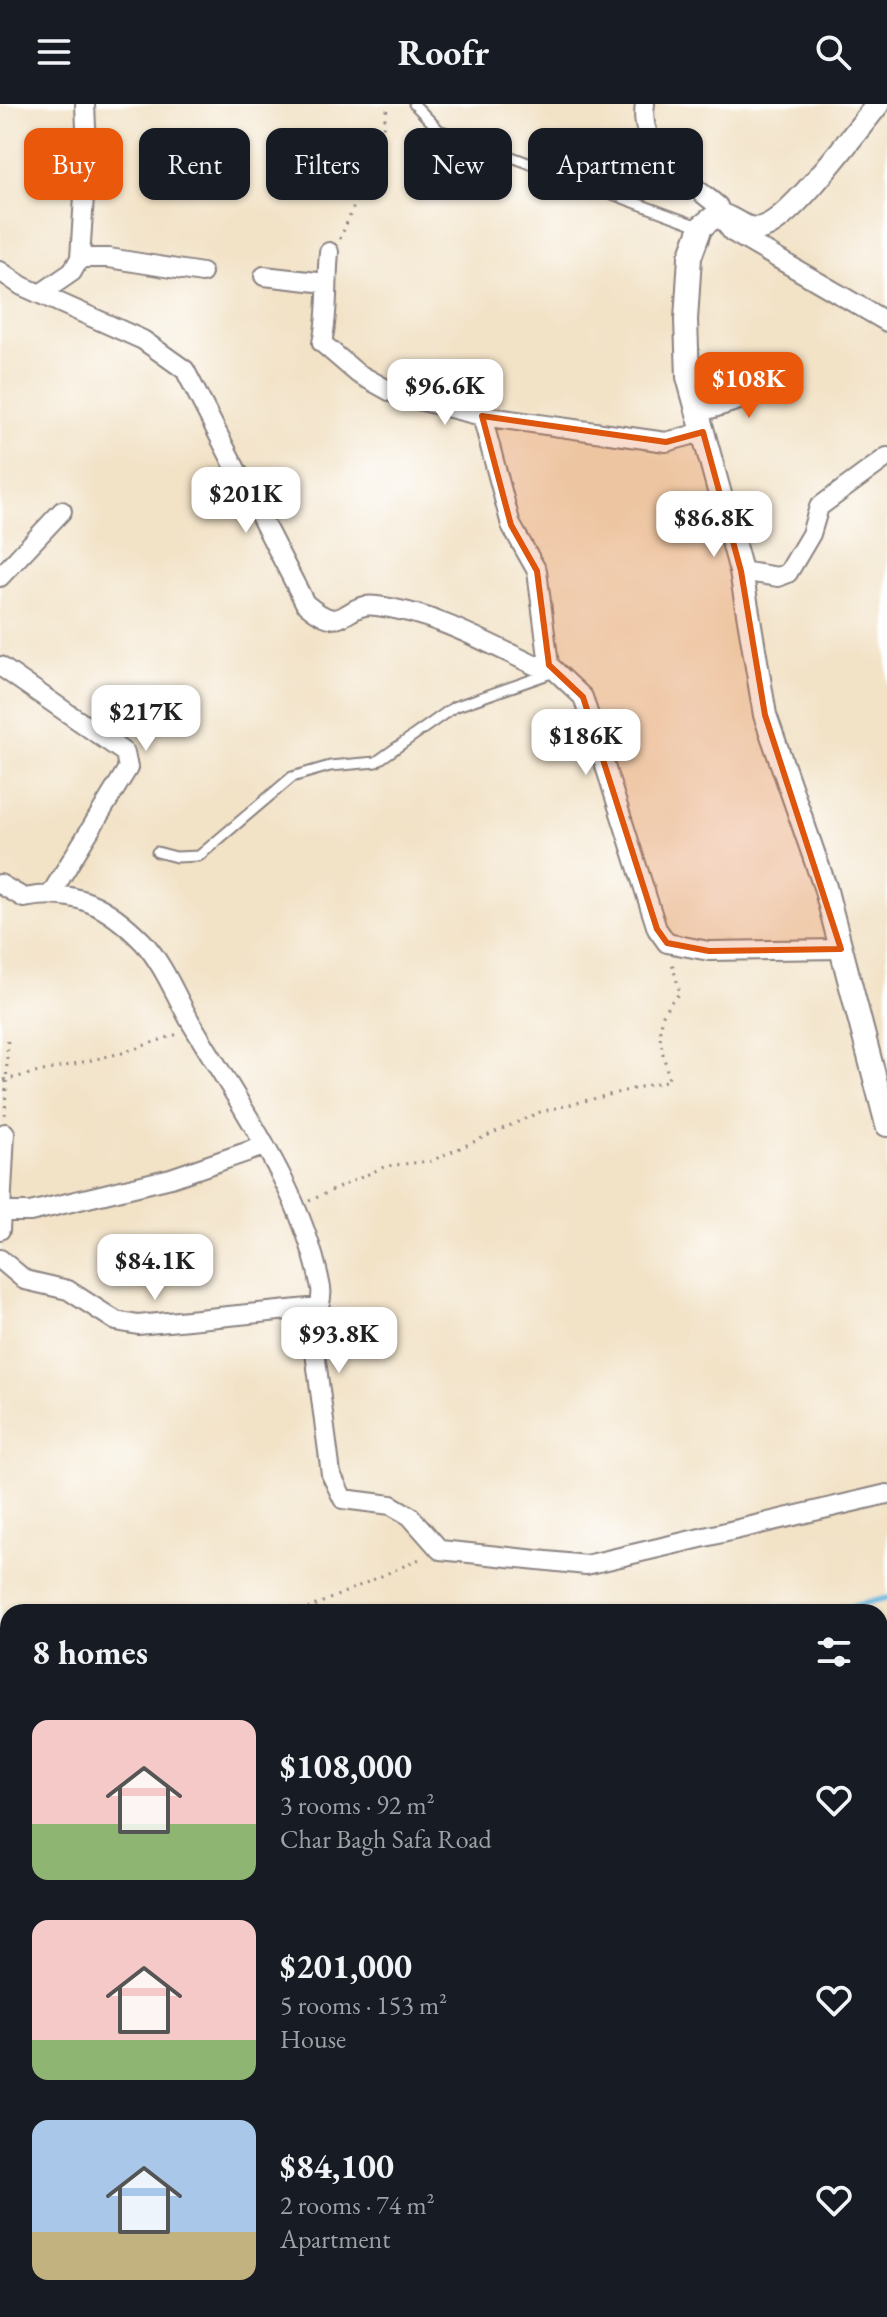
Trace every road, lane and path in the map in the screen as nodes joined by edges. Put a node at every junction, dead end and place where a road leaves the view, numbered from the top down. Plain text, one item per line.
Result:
1 (85, 104) edge
2 (388, 104) edge
3 (414, 104) edge
4 (645, 104) edge
5 (878, 104) edge
6 (710, 220) junction
7 (329, 252) joint
8 (80, 258) junction
9 (0, 271) edge
10 (202, 273) dead end
11 (264, 276) dead end
12 (326, 283) junction
13 (40, 294) junction
14 (887, 322) edge
15 (778, 377) dead end
16 (482, 416) junction
17 (701, 422) junction
18 (887, 457) edge
19 (62, 511) dead end
20 (741, 571) junction
21 (0, 577) edge
22 (0, 666) edge
23 (553, 668) junction
24 (157, 852) dead end
25 (0, 884) edge
26 (52, 892) junction
27 (667, 943) junction
28 (841, 949) junction
29 (192, 1025) junction
30 (8, 1035) dead end
31 (4, 1080) junction
32 (887, 1125) edge
33 (5, 1133) joint
34 (264, 1146) junction
35 (295, 1207) junction
36 (1, 1212) edge
37 (0, 1230) edge
38 (0, 1259) edge
39 (319, 1307) junction
40 (887, 1494) edge
41 (440, 1550) junction
42 (318, 1604) edge

1 - 8 street
2 - 7 path
3 - 6 lane
4 - 6 street
5 - 6 street
6 - 14 street
6 - 17 street
7 - 12 street
8 - 10 street
8 - 13 street
9 - 13 street
11 - 12 street
12 - 16 street
13 - 23 street
15 - 17 street
16 - 17 street
16 - 23 street
17 - 20 street
18 - 20 street
19 - 21 street
20 - 28 street
22 - 26 street
23 - 24 lane
23 - 27 street
25 - 26 street
26 - 29 street
27 - 28 street
27 - 35 path
28 - 32 street
29 - 31 path
29 - 34 street
30 - 31 path
31 - 33 path
33 - 36 street
34 - 35 street
34 - 36 street
35 - 39 street
36 - 37 street
38 - 39 street
39 - 41 street
40 - 41 street
41 - 42 path

